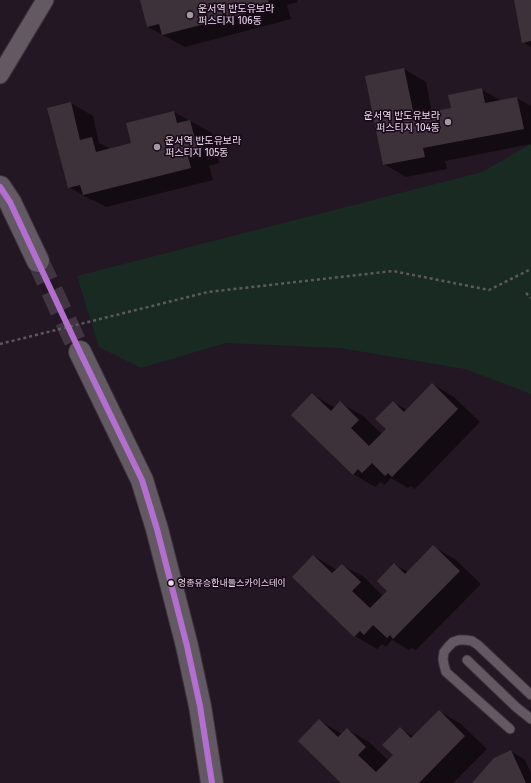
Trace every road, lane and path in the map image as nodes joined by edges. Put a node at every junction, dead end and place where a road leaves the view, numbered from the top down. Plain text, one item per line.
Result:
1 (45, 0) edge
2 (0, 75) edge
3 (0, 187) edge
4 (38, 261) tunnel mouth
5 (531, 270) edge
6 (526, 294) dead end
7 (531, 298) edge
8 (0, 344) edge
9 (80, 352) tunnel mouth
10 (467, 660) dead end
11 (531, 695) edge
12 (531, 719) edge
13 (510, 728) dead end
14 (212, 783) edge

1 - 2 street
3 - 4 street
5 - 8 path
6 - 7 path
9 - 14 street
10 - 12 lane
11 - 13 lane

